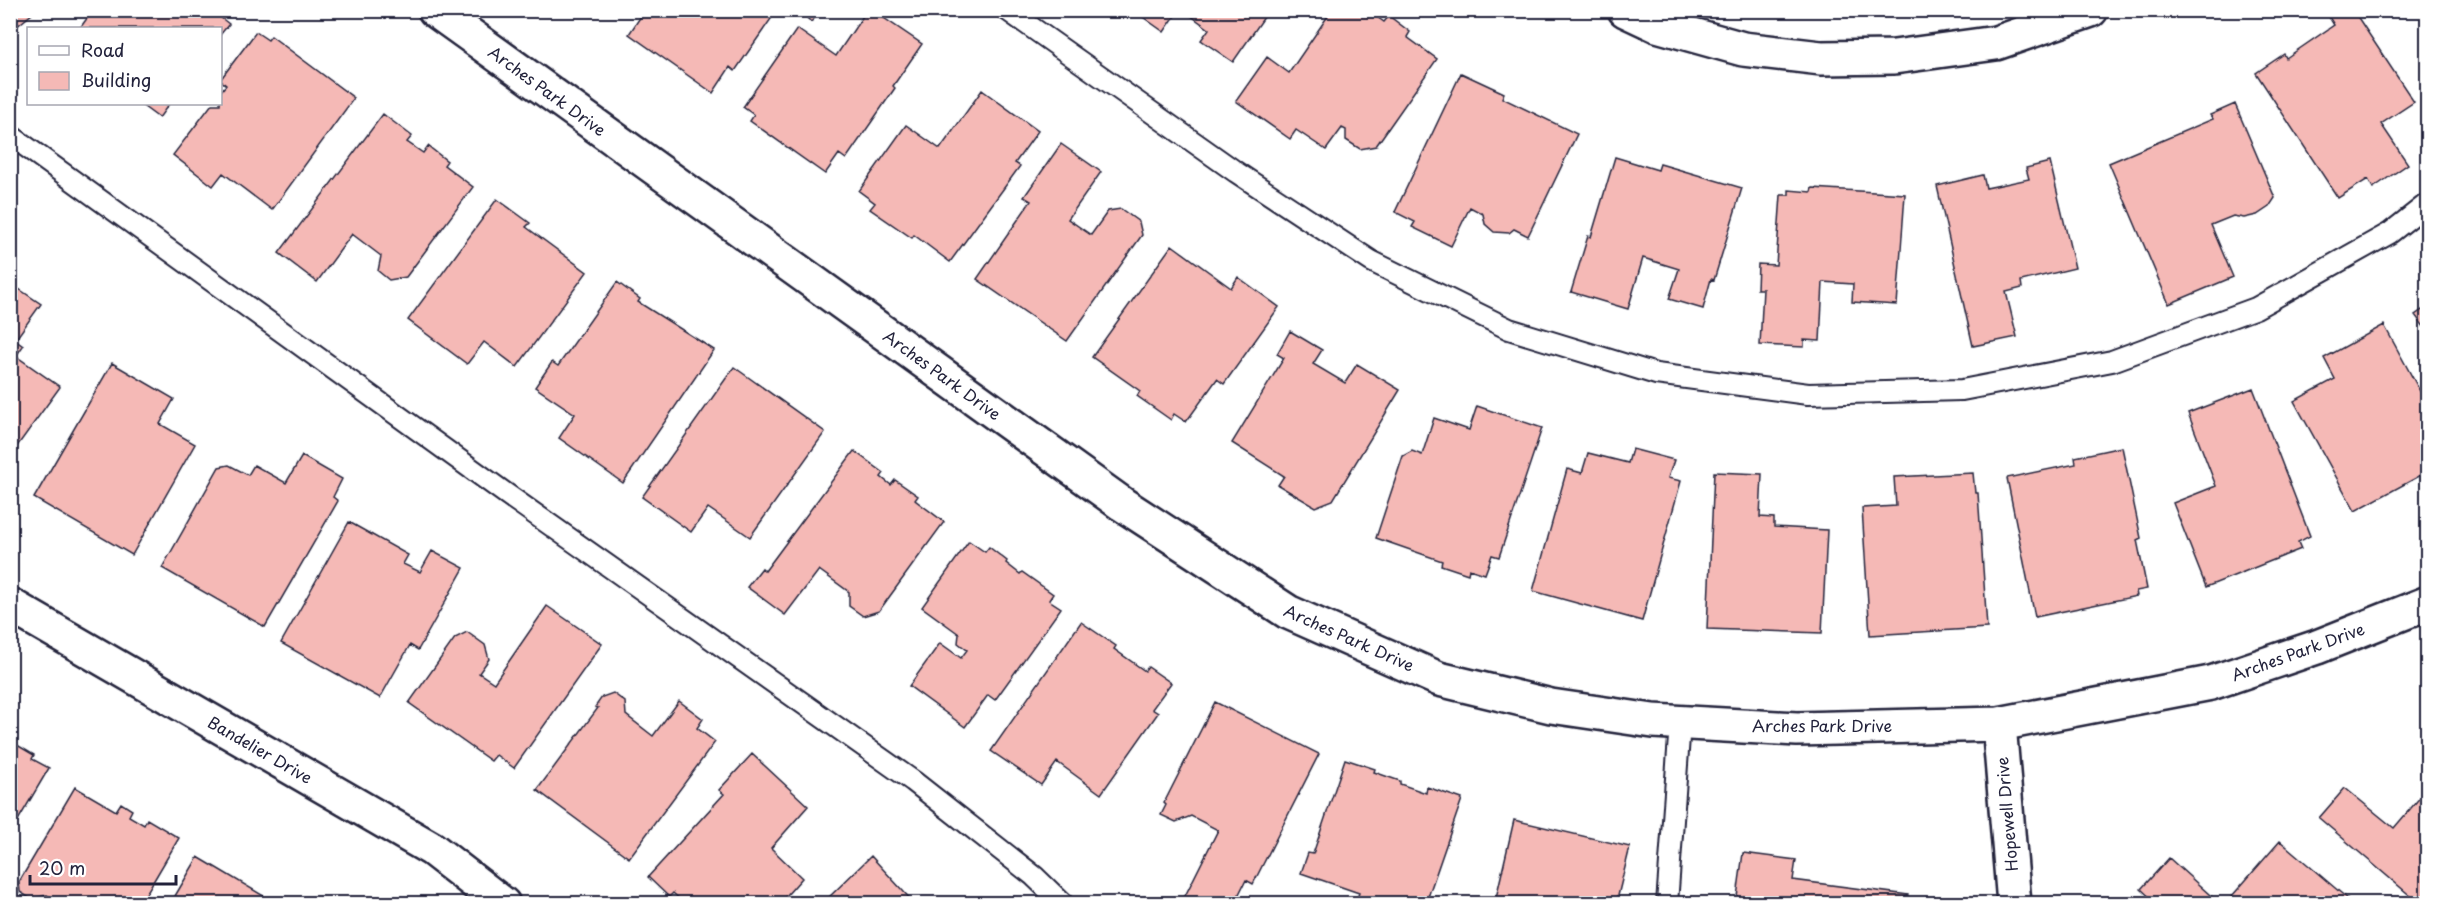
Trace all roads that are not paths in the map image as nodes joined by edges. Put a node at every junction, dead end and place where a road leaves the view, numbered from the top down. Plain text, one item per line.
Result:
1 (435, 10) edge
2 (1007, 10) edge
3 (1625, 10) edge
4 (2091, 10) edge
5 (10, 135) edge
6 (2427, 203) edge
7 (2427, 603) edge
8 (10, 605) edge
9 (1680, 723) junction
10 (1999, 724) junction
11 (503, 903) edge
12 (1063, 903) edge
13 (1668, 903) edge
14 (2014, 903) edge

1 - 9 street, Arches Park Drive
2 - 6 lane
3 - 4 street
5 - 12 lane
7 - 10 street, Arches Park Drive
8 - 11 street, Bandelier Drive
9 - 10 street, Arches Park Drive
9 - 13 lane
10 - 14 street, Hopewell Drive

